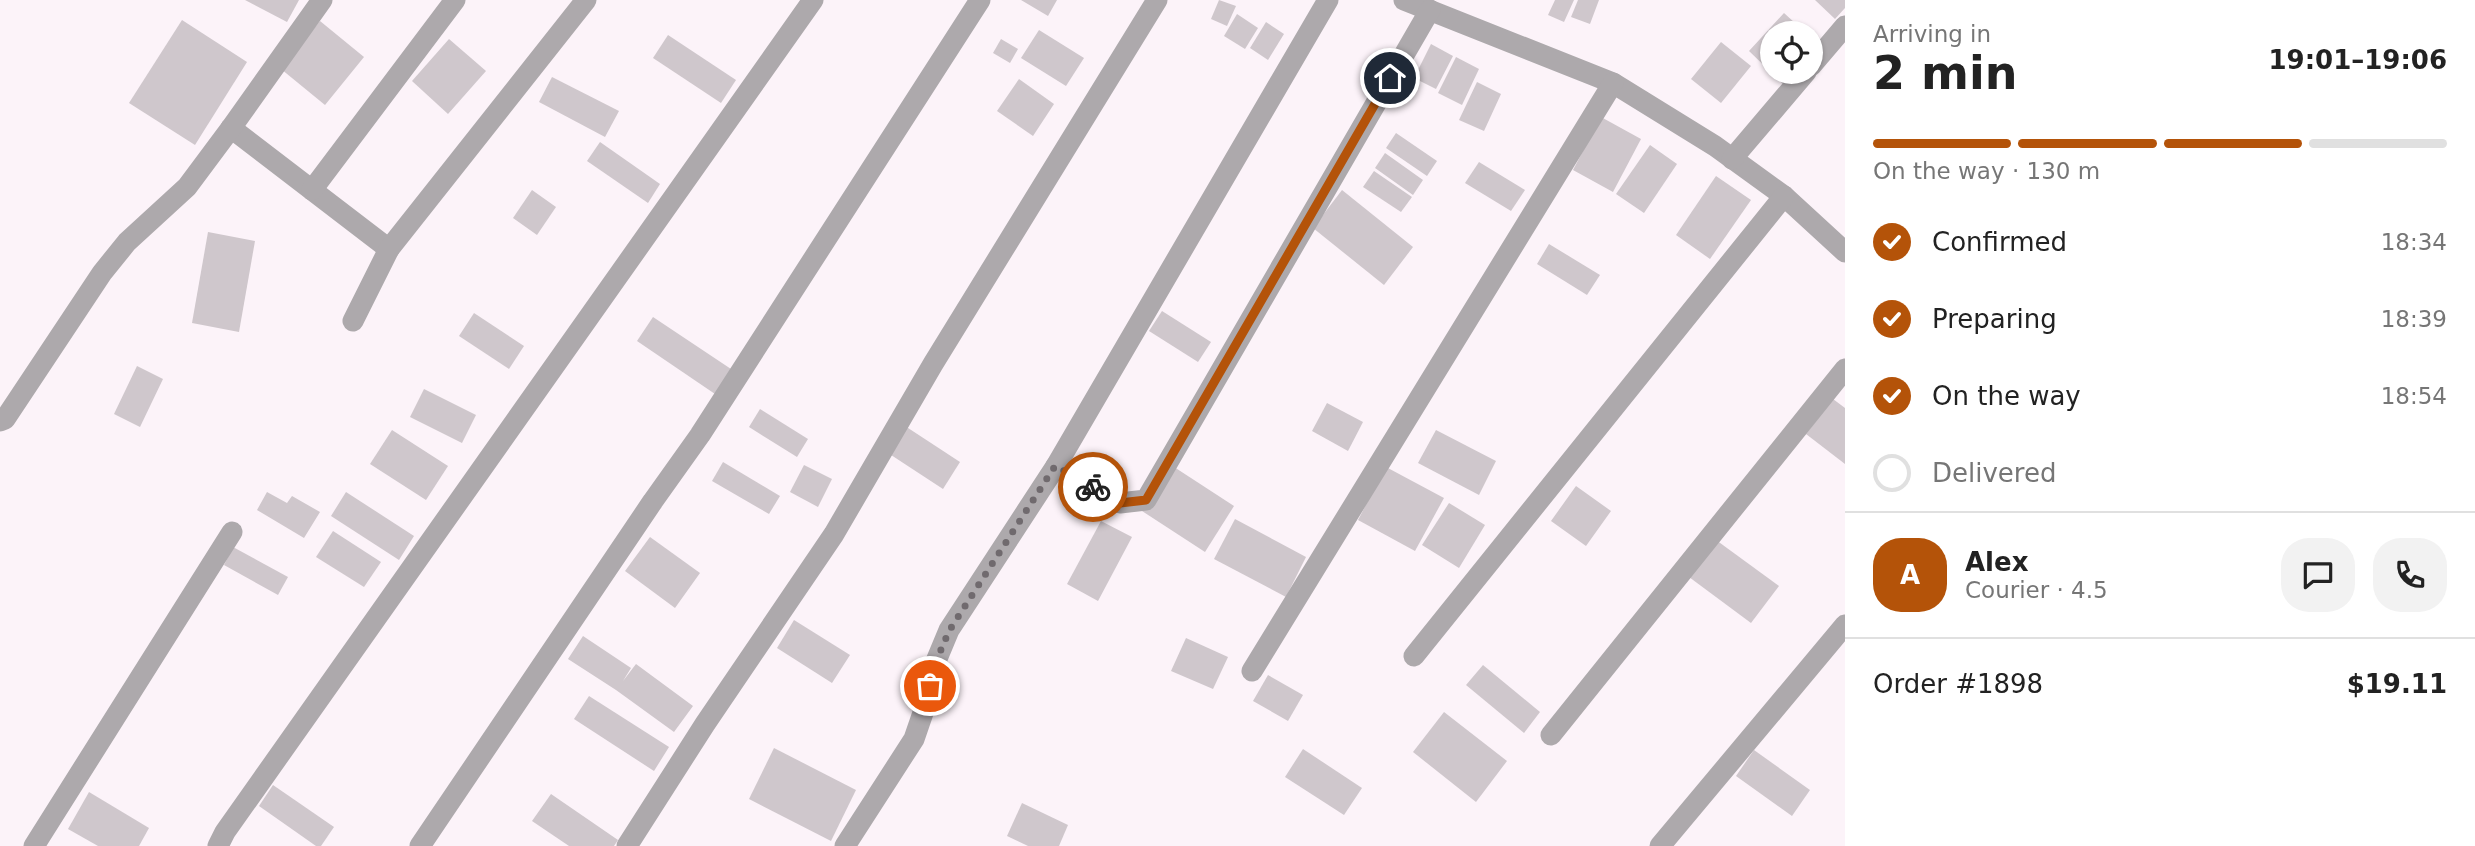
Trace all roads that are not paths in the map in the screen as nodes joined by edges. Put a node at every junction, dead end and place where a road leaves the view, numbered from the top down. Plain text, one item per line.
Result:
1 (322, 0) edge
2 (455, 0) edge
3 (586, 0) edge
4 (813, 0) edge
5 (980, 0) edge
6 (1157, 0) edge
7 (1328, 0) edge
8 (1404, 0) edge
9 (1430, 10) junction
10 (1845, 26) edge
11 (1823, 52) edge
12 (1614, 83) junction
13 (1796, 84) edge
14 (231, 128) junction
15 (1732, 159) junction
16 (312, 190) junction
17 (1784, 196) junction
18 (389, 249) junction
19 (1845, 252) edge
20 (354, 321) dead end
21 (1845, 369) edge
22 (0, 421) edge
23 (1055, 466) junction
24 (232, 532) dead end
25 (1845, 625) edge
26 (1414, 656) dead end
27 (1252, 671) dead end
28 (1551, 735) dead end
29 (34, 846) edge
30 (218, 846) edge
31 (420, 846) edge
32 (627, 846) edge
33 (845, 846) edge
34 (1660, 846) edge

1 - 14 street
2 - 16 street
3 - 18 street
4 - 30 street
5 - 31 street
6 - 32 street
7 - 23 street
8 - 9 street
9 - 12 street
9 - 23 street
10 - 11 street
12 - 15 street
12 - 27 street
13 - 15 street
14 - 16 street
14 - 22 street
15 - 17 street
16 - 18 street
17 - 19 street
17 - 26 street
18 - 20 street
21 - 28 street
23 - 33 street
24 - 29 street
25 - 34 street

